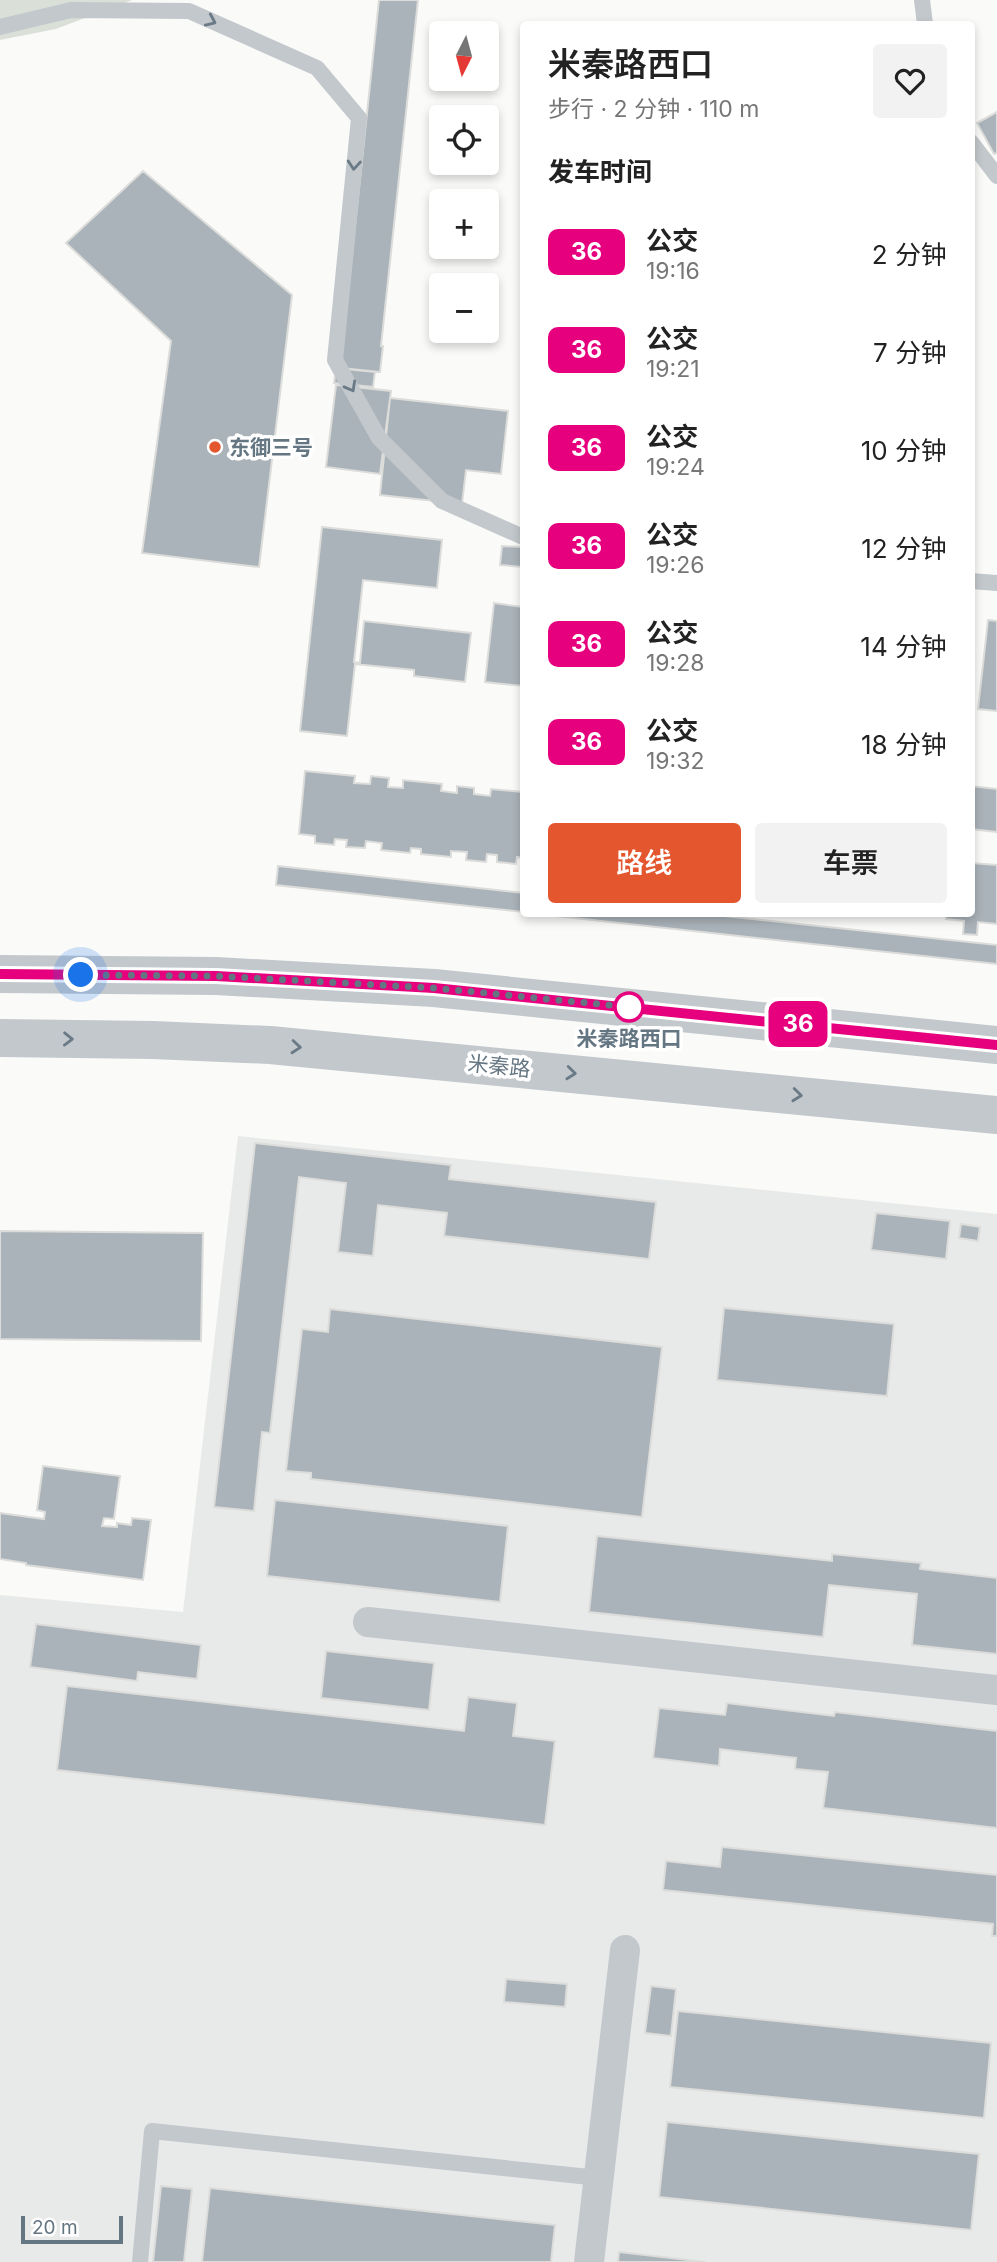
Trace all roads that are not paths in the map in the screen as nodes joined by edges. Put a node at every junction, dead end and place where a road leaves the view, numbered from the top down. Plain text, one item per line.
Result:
1 (922, 0) edge
2 (925, 21) edge
3 (0, 27) edge
4 (975, 147) edge
5 (997, 176) edge
6 (520, 536) edge
7 (975, 581) edge
8 (997, 583) edge
9 (0, 974) edge
10 (0, 1038) edge
11 (997, 1045) edge
12 (997, 1115) edge
13 (368, 1622) dead end
14 (997, 1690) edge
15 (625, 1950) dead end
16 (599, 2178) junction
17 (140, 2262) edge
18 (589, 2262) edge

1 - 2 lane
3 -> 6 lane
4 - 5 lane
7 - 8 lane
9 - 11 street
10 -> 12 street, 米秦路
13 - 14 street
15 - 16 street
16 - 17 lane
16 - 18 street

